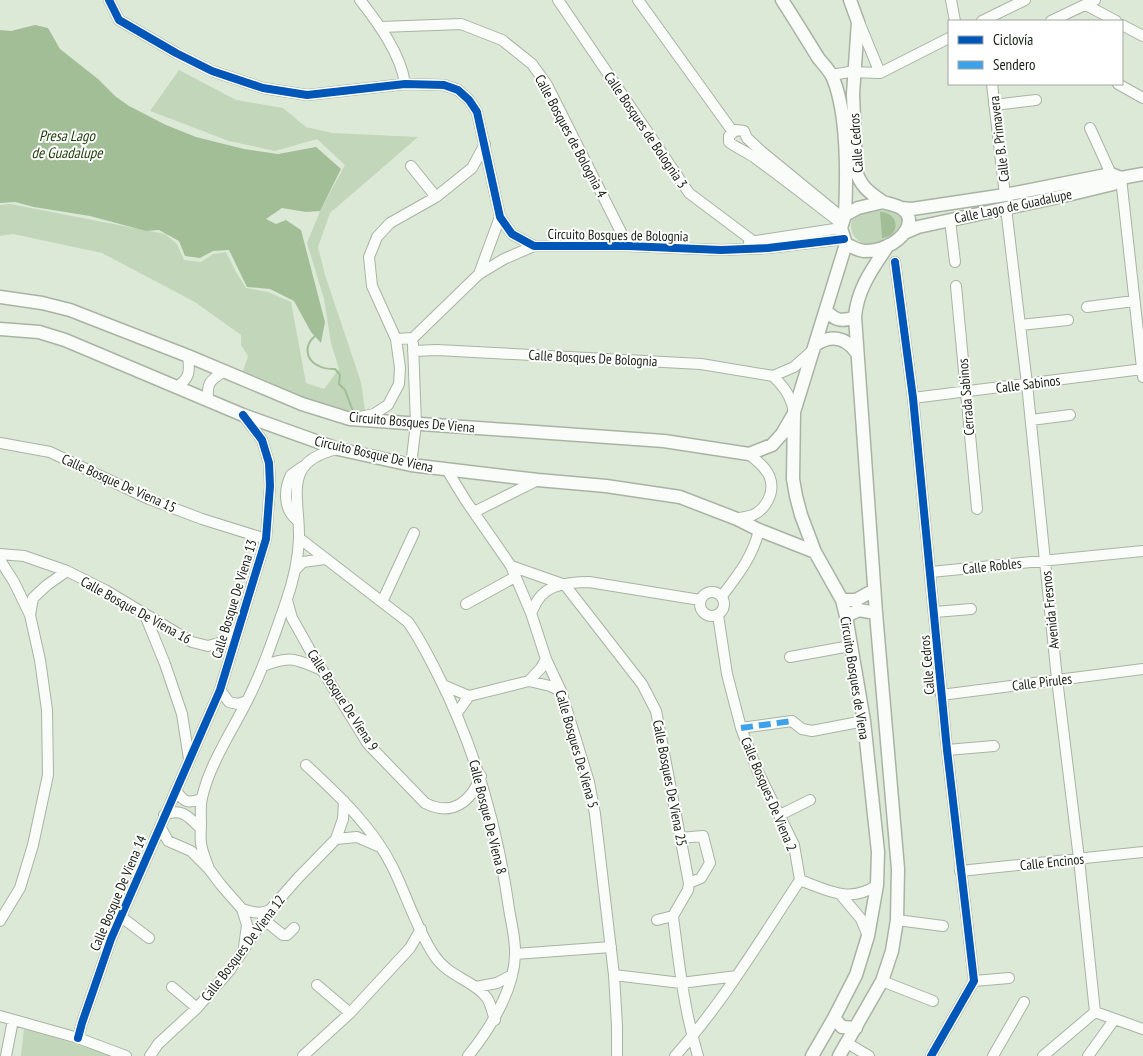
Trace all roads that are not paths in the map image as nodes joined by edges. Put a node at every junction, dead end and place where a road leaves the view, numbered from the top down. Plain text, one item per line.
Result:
1 (109, 0) edge
2 (360, 0) edge
3 (558, 0) edge
4 (638, 0) edge
5 (782, 0) edge
6 (850, 0) edge
7 (950, 0) edge
8 (1025, 0) edge
9 (1095, 0) edge
10 (1086, 6) junction
11 (955, 20) edge
12 (984, 20) edge
13 (1053, 20) edge
14 (1114, 20) edge
15 (858, 22) junction
16 (1123, 25) edge
17 (381, 27) junction
18 (1143, 36) edge
19 (948, 39) edge
20 (856, 72) junction
21 (880, 73) junction
22 (832, 75) junction
23 (405, 84) junction
24 (992, 85) edge
25 (1120, 85) edge
26 (853, 94) junction
27 (839, 97) junction
28 (1143, 98) edge
29 (1036, 100) dead end
30 (994, 104) junction
31 (1090, 128) dead end
32 (485, 144) junction
33 (412, 166) dead end
34 (472, 168) junction
35 (491, 174) junction
36 (1143, 174) edge
37 (1116, 176) junction
38 (436, 198) junction
39 (1006, 201) junction
40 (883, 202) junction
41 (901, 208) junction
42 (500, 217) junction
43 (950, 220) junction
44 (844, 228) junction
45 (904, 233) junction
46 (753, 241) junction
47 (768, 243) junction
48 (534, 246) junction
49 (628, 246) junction
50 (887, 246) junction
51 (721, 250) junction
52 (895, 262) dead end
53 (955, 262) dead end
54 (479, 274) junction
55 (956, 286) dead end
56 (0, 297) edge
57 (1134, 301) junction
58 (1086, 308) dead end
59 (826, 310) junction
60 (855, 317) junction
61 (1068, 320) dead end
62 (1020, 324) junction
63 (0, 329) edge
64 (414, 338) junction
65 (396, 339) junction
66 (814, 348) junction
67 (413, 351) junction
68 (857, 353) junction
69 (188, 356) junction
70 (223, 372) junction
71 (1143, 372) edge
72 (773, 376) junction
73 (1027, 384) junction
74 (176, 387) junction
75 (965, 392) junction
76 (913, 398) junction
77 (208, 400) junction
78 (794, 412) junction
79 (243, 416) junction
80 (1070, 416) dead end
81 (350, 419) junction
82 (1030, 420) junction
83 (416, 424) junction
84 (0, 443) edge
85 (338, 449) junction
86 (749, 454) junction
87 (411, 465) junction
88 (303, 467) junction
89 (447, 470) junction
90 (273, 472) junction
91 (291, 475) junction
92 (538, 480) junction
93 (272, 495) junction
94 (286, 495) junction
95 (977, 509) dead end
96 (474, 512) junction
97 (737, 518) junction
98 (297, 520) junction
99 (759, 530) junction
100 (414, 534) dead end
101 (299, 538) junction
102 (266, 539) junction
103 (1143, 551) edge
104 (815, 552) junction
105 (0, 554) edge
106 (325, 559) junction
107 (0, 560) edge
108 (1044, 561) junction
109 (511, 566) junction
110 (296, 569) junction
111 (67, 571) junction
112 (931, 572) junction
113 (515, 577) junction
114 (564, 585) junction
115 (874, 590) junction
116 (722, 596) junction
117 (287, 600) junction
118 (700, 600) junction
119 (842, 600) junction
120 (382, 602) junction
121 (466, 604) dead end
122 (971, 609) dead end
123 (935, 612) junction
124 (531, 613) junction
125 (876, 613) junction
126 (718, 614) junction
127 (30, 615) junction
128 (145, 615) junction
129 (846, 616) junction
130 (240, 627) junction
131 (850, 646) junction
132 (790, 657) dead end
133 (546, 659) junction
134 (263, 666) junction
135 (322, 670) junction
136 (1143, 670) edge
137 (1057, 680) junction
138 (529, 681) junction
139 (443, 685) junction
140 (220, 690) junction
141 (561, 691) junction
142 (941, 695) junction
143 (470, 696) junction
144 (247, 701) junction
145 (457, 713) junction
146 (864, 721) junction
147 (741, 728) junction
148 (994, 746) dead end
149 (947, 750) junction
150 (190, 760) junction
151 (306, 764) dead end
152 (481, 776) junction
153 (176, 790) junction
154 (469, 798) junction
155 (202, 799) junction
156 (810, 800) dead end
157 (344, 801) junction
158 (489, 809) junction
159 (164, 815) junction
160 (780, 815) junction
161 (160, 826) junction
162 (201, 829) junction
163 (680, 838) junction
164 (336, 840) junction
165 (168, 841) junction
166 (201, 843) junction
167 (383, 849) junction
168 (190, 851) junction
169 (1143, 852) edge
170 (147, 853) junction
171 (1079, 859) junction
172 (209, 869) junction
173 (960, 871) junction
174 (800, 880) junction
175 (689, 883) junction
176 (877, 885) junction
177 (841, 895) junction
178 (242, 909) junction
179 (270, 910) junction
180 (120, 916) junction
181 (673, 916) junction
182 (263, 919) junction
183 (656, 920) dead end
184 (897, 920) junction
185 (0, 921) edge
186 (943, 926) dead end
187 (294, 928) dead end
188 (421, 929) junction
189 (868, 936) junction
190 (148, 938) dead end
191 (427, 944) junction
192 (611, 947) junction
193 (410, 948) junction
194 (243, 950) junction
195 (515, 954) junction
196 (614, 975) junction
197 (512, 976) junction
198 (737, 976) junction
199 (1009, 978) dead end
200 (882, 981) junction
201 (974, 981) junction
202 (681, 983) junction
203 (318, 985) dead end
204 (172, 987) dead end
205 (476, 987) junction
206 (933, 1002) dead end
207 (1024, 1002) dead end
208 (197, 1008) junction
209 (1095, 1012) junction
210 (350, 1013) junction
211 (0, 1016) edge
212 (13, 1020) junction
213 (494, 1020) junction
214 (1114, 1020) junction
215 (832, 1023) junction
216 (856, 1028) junction
217 (1143, 1029) edge
218 (692, 1037) junction
219 (78, 1038) junction
220 (847, 1042) junction
221 (120, 1055) edge
222 (6, 1056) edge
223 (150, 1056) edge
224 (303, 1056) edge
225 (468, 1056) edge
226 (616, 1056) edge
227 (675, 1056) edge
228 (698, 1056) edge
229 (812, 1056) edge
230 (839, 1056) edge
231 (869, 1056) edge
232 (931, 1056) edge
233 (993, 1056) edge
234 (1042, 1056) edge
235 (1088, 1056) edge

1 - 23 street, Circuito Bosques de Bolognia
2 - 17 street
3 - 46 street, Calle Bosques de Bolognia 3
4 - 44 street
5 - 22 main road
6 - 15 main road
7 - 11 street
8 - 12 street
9 - 10 street
10 - 13 street
10 - 14 street
15 - 20 main road, Calle Cedros
15 - 21 street
16 - 18 street
17 - 23 street
17 - 49 street, Calle Bosques de Bolognia 4
19 - 21 street
20 - 21 street
20 - 22 street
20 - 26 main road, Calle Cedros
22 - 26 main road
22 - 27 main road
23 - 32 street, Circuito Bosques de Bolognia
24 - 30 street, Calle B. Primavera
25 - 28 street
26 - 27 main road
26 - 40 main road, Calle Cedros
27 - 44 main road
29 - 30 street
30 - 39 street, Calle B. Primavera
31 - 37 street
32 - 34 street
32 - 35 street, Circuito Bosques de Bolognia
33 - 38 street
34 - 35 street
34 - 38 street
35 - 42 street, Circuito Bosques de Bolognia
36 - 37 main road, Calle Lago de Guadalupe
37 - 39 main road, Calle Lago de Guadalupe
37 - 57 street
38 - 65 street
39 - 41 main road, Calle Lago de Guadalupe
39 - 43 main road, Calle Lago de Guadalupe
39 - 62 street, Avenida Fresnos
40 - 41 main road
40 - 44 main road
41 - 45 main road
42 - 48 street, Circuito Bosques de Bolognia
42 - 54 street
43 - 45 main road, Calle Lago de Guadalupe
43 - 53 street
44 - 47 street, Circuito Bosques de Bolognia
44 - 50 main road
44 - 59 main road, Circuito Bosques de Viena
45 - 50 main road
46 - 47 street, Circuito Bosques de Bolognia
46 - 51 street, Circuito Bosques de Bolognia
47 - 51 street, Circuito Bosques de Bolognia
48 - 49 street, Circuito Bosques de Bolognia
48 - 54 street
49 - 51 street, Circuito Bosques de Bolognia
50 - 60 main road, Circuito Bosques de Viena
52 - 76 street, Calle Cedros
54 - 64 street
55 - 75 street, Cerrada Sabinos
56 - 69 main road, Circuito Bosques De Viena
57 - 58 street
57 - 71 street
59 - 60 main road
59 - 66 main road, Circuito Bosques de Viena
60 - 68 main road, Circuito Bosques de Viena
61 - 62 street
62 - 73 street, Avenida Fresnos
63 - 74 main road, Circuito Bosque De Viena
64 - 65 street
64 - 67 street
65 - 81 street
66 - 68 main road
66 - 72 street
66 - 78 main road, Circuito Bosques de Viena
67 - 72 street, Calle Bosques De Bolognia
67 - 83 street
68 - 115 main road, Circuito Bosques de Viena
69 - 70 main road, Circuito Bosques De Viena
69 - 74 street
70 - 77 street
70 - 81 main road, Circuito Bosques De Viena
71 - 73 street, Calle Sabinos
72 - 78 street
73 - 75 street, Calle Sabinos
73 - 82 street, Avenida Fresnos
74 - 77 main road, Circuito Bosque De Viena
75 - 76 street, Calle Sabinos
75 - 95 street, Cerrada Sabinos
76 - 112 street, Calle Cedros
77 - 79 main road, Circuito Bosque De Viena
78 - 86 main road
78 - 104 main road, Circuito Bosques de Viena
79 - 85 main road, Circuito Bosque De Viena
79 - 90 street, Calle Bosque De Viena 13
80 - 82 street
81 - 83 main road, Circuito Bosques De Viena
82 - 108 street, Avenida Fresnos
83 - 86 main road, Circuito Bosques De Viena
83 - 87 street
84 - 102 street, Calle Bosque De Viena 15
85 - 87 main road, Circuito Bosque De Viena
85 - 88 street
86 - 97 street
87 - 89 main road, Circuito Bosque De Viena
88 - 91 street
88 - 98 street
89 - 92 main road, Circuito Bosque De Viena
89 - 96 street, Calle Bosques De Viena 5
90 - 91 street
90 - 93 street, Calle Bosque De Viena 13
91 - 94 street
92 - 96 street
92 - 97 main road, Circuito Bosque De Viena
93 - 94 street
93 - 102 street, Calle Bosque De Viena 13
94 - 98 street
96 - 109 street, Calle Bosques De Viena 5
97 - 99 main road, Circuito Bosque De Viena
98 - 101 street
99 - 104 main road, Circuito Bosque De Viena
99 - 116 street
100 - 120 street
101 - 106 street, Calle Bosque De Viena 8
101 - 110 street
102 - 130 street, Calle Bosque De Viena 13
103 - 108 street, Calle Robles
104 - 119 main road, Circuito Bosques de Viena
105 - 111 street, Calle Bosque De Viena 16
106 - 110 street
106 - 120 street, Calle Bosque De Viena 8
107 - 127 street
108 - 112 street, Calle Robles
108 - 137 street, Avenida Fresnos
109 - 113 street, Calle Bosques De Viena 5
109 - 114 street
110 - 117 street
111 - 127 street
111 - 128 street, Calle Bosque De Viena 16
112 - 123 street, Calle Cedros
113 - 121 street
113 - 124 street, Calle Bosques De Viena 5
114 - 118 street
114 - 124 street
114 - 163 street, Calle Bosques De Viena 25
115 - 119 main road
115 - 125 main road, Circuito Bosques de Viena
116 - 118 street
116 - 126 street
117 - 134 street
117 - 135 street, Calle Bosque De Viena 9
118 - 126 street
119 - 129 main road, Circuito Bosques de Viena
120 - 139 street, Calle Bosque De Viena 8
122 - 123 street
123 - 142 street, Calle Cedros
124 - 133 street, Calle Bosques De Viena 5
125 - 129 main road
125 - 184 main road, Circuito Bosques de Viena
126 - 147 street, Calle Bosques De Viena 2
127 - 185 street
128 - 130 street, Calle Bosque De Viena 16
128 - 150 street
129 - 131 main road, Circuito Bosques de Viena
130 - 140 street, Calle Bosque De Viena 13
131 - 132 street
131 - 146 main road, Circuito Bosques de Viena
133 - 138 street
133 - 141 street, Calle Bosques De Viena 5
134 - 135 street
134 - 144 street
135 - 154 street, Calle Bosque De Viena 9
136 - 137 street, Calle Pirules
137 - 142 street, Calle Pirules
137 - 171 street, Avenida Fresnos
138 - 141 street
138 - 143 street
139 - 143 street
139 - 145 street, Calle Bosque De Viena 8
140 - 144 street
140 - 150 street, Calle Bosque De Viena 13
141 - 192 street, Calle Bosques De Viena 5
142 - 149 street, Calle Cedros
143 - 145 street
144 - 155 street
145 - 152 street, Calle Bosque De Viena 8
146 - 147 street
146 - 176 main road, Circuito Bosques de Viena
147 - 160 street, Calle Bosques De Viena 2
148 - 149 street
149 - 173 street, Calle Cedros
150 - 153 street, Calle Bosque De Viena 14
151 - 157 street
152 - 154 street
152 - 158 street, Calle Bosque De Viena 8
153 - 155 street
153 - 159 street, Calle Bosque De Viena 14
154 - 158 street
155 - 162 street
156 - 160 street
157 - 164 street, Calle Bosques De Viena 12
157 - 167 street
158 - 195 street, Calle Bosque De Viena 8
159 - 161 street, Calle Bosque De Viena 14
159 - 162 street
160 - 174 street, Calle Bosques De Viena 2
161 - 165 street
161 - 170 street, Calle Bosque De Viena 14
162 - 166 street
163 - 175 street, Calle Bosques De Viena 25
163 - 175 street
164 - 167 street
164 - 179 street, Calle Bosques De Viena 12
165 - 168 street
165 - 170 street
166 - 168 street
166 - 172 street
167 - 188 street
168 - 172 street
169 - 171 street, Calle Encinos
170 - 180 street, Calle Bosque De Viena 14
171 - 173 street, Calle Encinos
171 - 209 street, Avenida Fresnos
172 - 178 street
173 - 201 street, Calle Cedros
174 - 177 street
174 - 198 street
175 - 181 street
176 - 177 street
176 - 189 main road, Circuito Bosques de Viena
177 - 189 street
178 - 179 street
178 - 194 street
179 - 182 street, Calle Bosques De Viena 12
180 - 190 street
180 - 219 street, Calle Bosque De Viena 14
181 - 183 street
181 - 202 street
182 - 187 street
182 - 194 street, Calle Bosques De Viena 12
184 - 186 street
184 - 200 main road, Circuito Bosques de Viena
188 - 191 street
188 - 193 street
189 - 215 main road, Circuito Bosques de Viena
191 - 193 street
191 - 205 street
192 - 195 street
192 - 196 street, Calle Bosques De Viena 5
193 - 210 street
194 - 208 street, Calle Bosques De Viena 12
195 - 197 street, Calle Bosque De Viena 8
196 - 202 street
196 - 226 street, Calle Bosques De Viena 5
197 - 205 street
197 - 213 street, Calle Bosque De Viena 8
198 - 202 street
198 - 218 street
199 - 201 street
200 - 206 street
200 - 216 main road, Circuito Bosques de Viena
201 - 232 street
202 - 218 street
203 - 210 street
204 - 208 street
205 - 213 street
207 - 233 street
208 - 223 street, Calle Bosques De Viena 12
209 - 214 street
209 - 234 street
210 - 224 street
211 - 212 street
212 - 219 street
212 - 222 street
213 - 225 street, Calle Bosque De Viena 8
214 - 217 street
214 - 235 street
215 - 216 main road
215 - 220 main road
215 - 229 main road, Circuito Bosques de Viena
216 - 220 main road, Circuito Bosques de Viena
218 - 227 street
218 - 228 street
219 - 221 street
220 - 230 main road, Circuito Bosques de Viena
220 - 231 street

